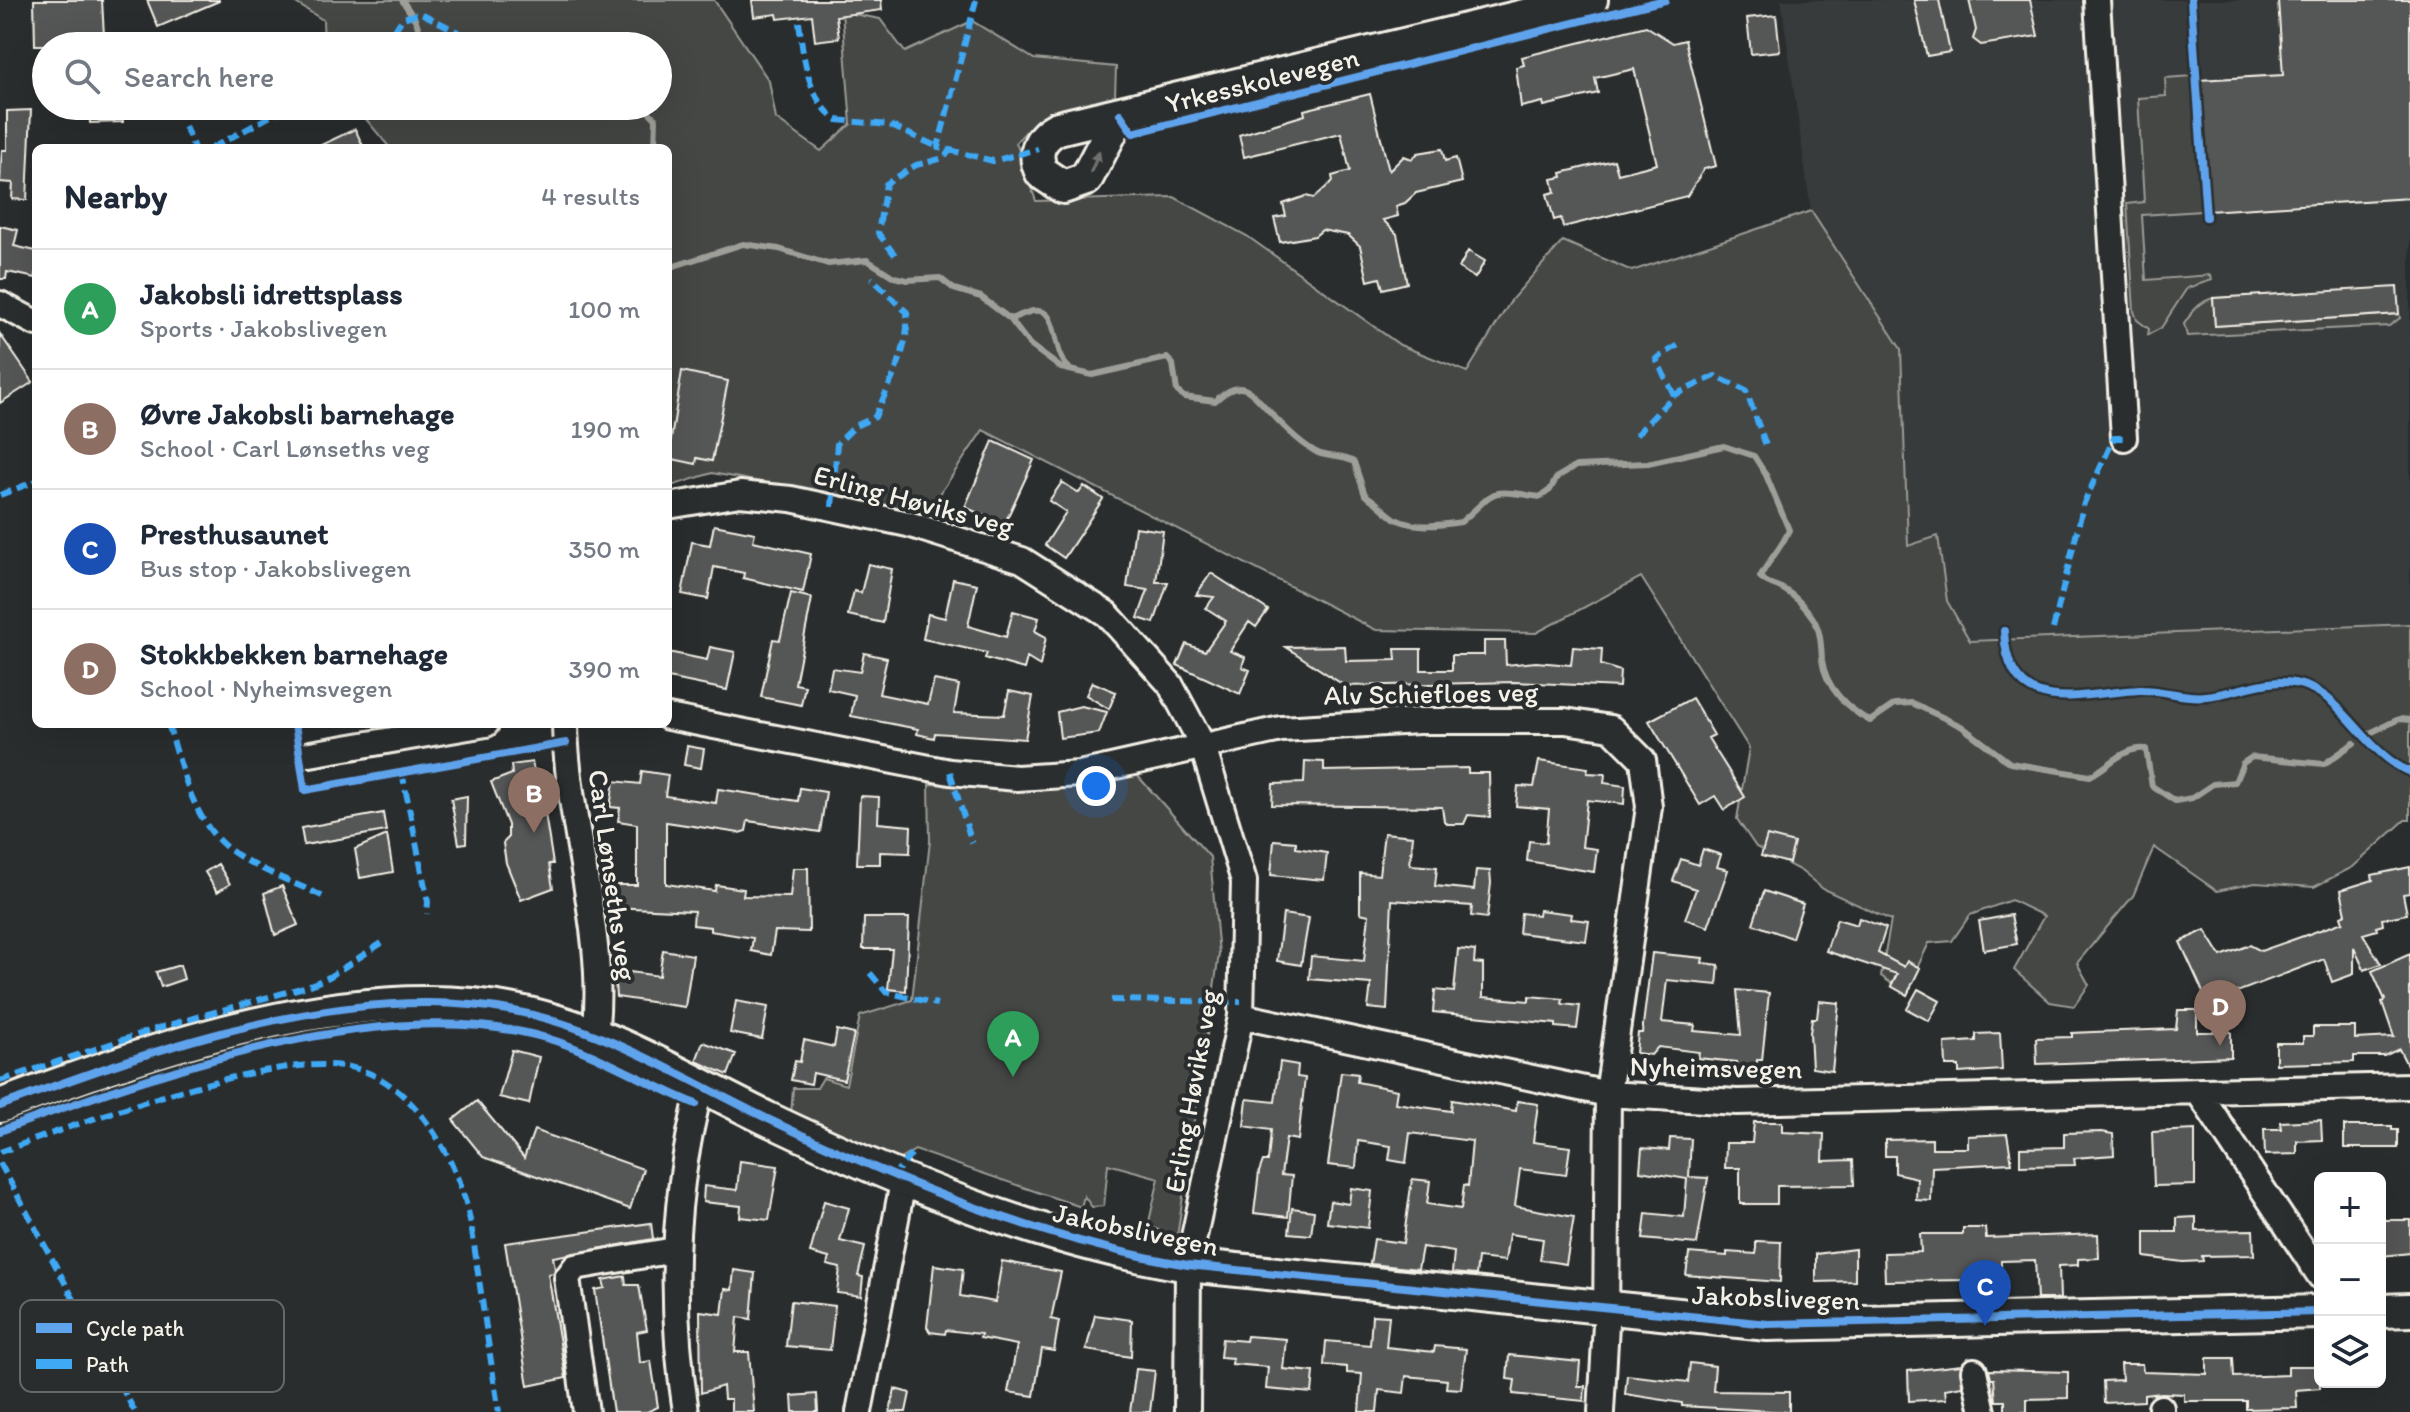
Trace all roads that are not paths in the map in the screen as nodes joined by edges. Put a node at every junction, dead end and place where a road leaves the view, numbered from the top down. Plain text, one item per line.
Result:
1 (1591, 0) edge
2 (2097, 0) edge
3 (1120, 114) dead end
4 (0, 304) edge
5 (32, 321) edge
6 (2124, 438) dead end
7 (672, 505) edge
8 (672, 718) edge
9 (463, 728) edge
10 (565, 728) edge
11 (1202, 744) junction
12 (310, 754) dead end
13 (1241, 1016) junction
14 (595, 1034) junction
15 (701, 1086) junction
16 (2410, 1086) edge
17 (2199, 1093) junction
18 (1608, 1094) junction
19 (0, 1106) edge
20 (903, 1182) junction
21 (675, 1250) junction
22 (1188, 1265) junction
23 (2314, 1267) edge
24 (1606, 1306) junction
25 (2410, 1310) edge
26 (2386, 1311) edge
27 (2314, 1312) edge
28 (1974, 1371) dead end
29 (586, 1412) edge
30 (686, 1412) edge
31 (859, 1412) edge
32 (1187, 1412) edge
33 (1601, 1412) edge
34 (1983, 1412) edge

1 - 3 street, Yrkesskolevegen
2 - 6 street
4 - 5 street
7 - 11 street, Erling Høviks veg
8 - 11 street, Alv Schiefloes veg
9 - 12 street
10 - 14 street, Carl Lønseths veg
11 - 13 street, Erling Høviks veg
11 - 18 street, Alv Schiefloes veg
13 - 18 street, Nyheimsvegen
13 - 22 street, Erling Høviks veg
14 - 15 street, Jakobslivegen
14 - 19 street, Jakobslivegen
15 - 20 street, Jakobslivegen
15 - 21 street
16 - 17 street, Nyheimsvegen
17 - 18 street, Nyheimsvegen
17 - 23 street
18 - 24 street, Alv Schiefloes veg
20 - 22 street, Jakobslivegen
20 - 31 street
21 - 29 street
21 - 30 street
22 - 24 street, Jakobslivegen
22 - 32 street, Erling Høviks veg
24 - 27 street, Jakobslivegen
24 - 33 street, Alv Schiefloes veg
25 - 26 street
28 - 34 street

